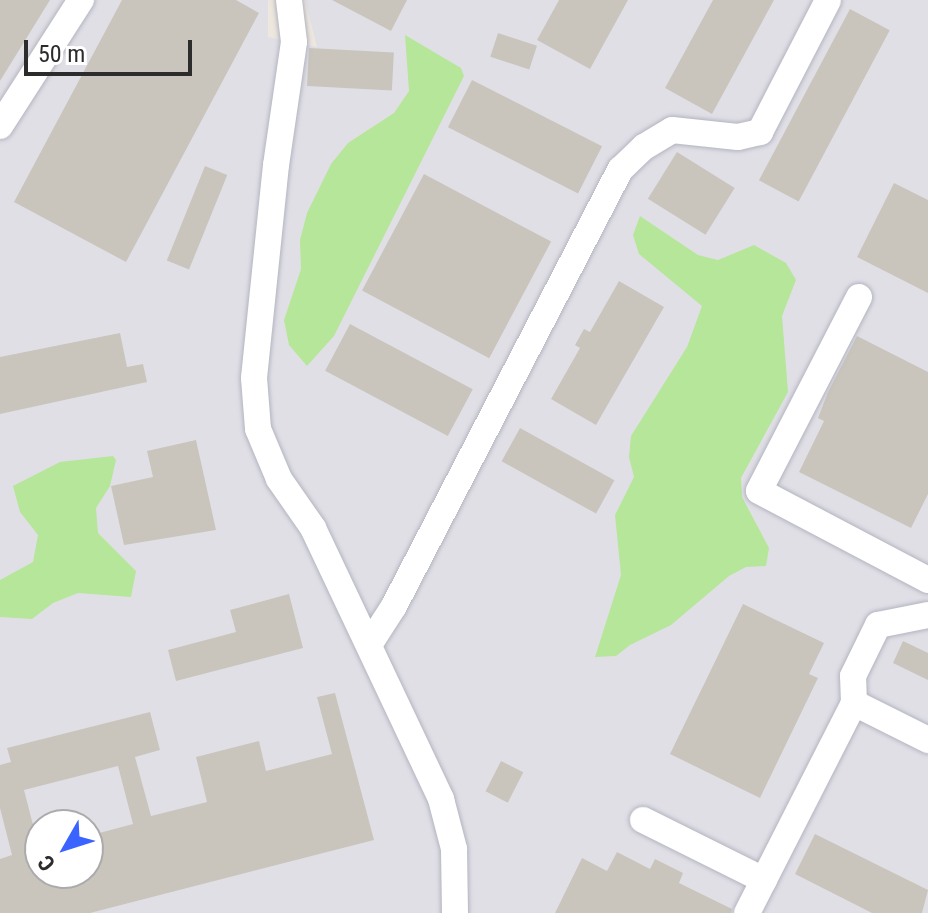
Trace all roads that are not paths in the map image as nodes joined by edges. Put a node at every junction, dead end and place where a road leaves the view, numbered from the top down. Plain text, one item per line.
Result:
1 (81, 0) edge
2 (289, 0) edge
3 (828, 0) edge
4 (0, 126) edge
5 (859, 297) dead end
6 (928, 580) edge
7 (928, 615) edge
8 (369, 645) junction
9 (854, 703) junction
10 (928, 740) edge
11 (643, 820) dead end
12 (764, 880) junction
13 (455, 913) edge
14 (747, 913) edge

1 - 4 lane
2 - 8 lane
3 - 8 lane
5 - 6 lane
7 - 9 lane
8 - 13 lane
9 - 10 lane
9 - 12 lane
11 - 12 lane
12 - 14 lane

